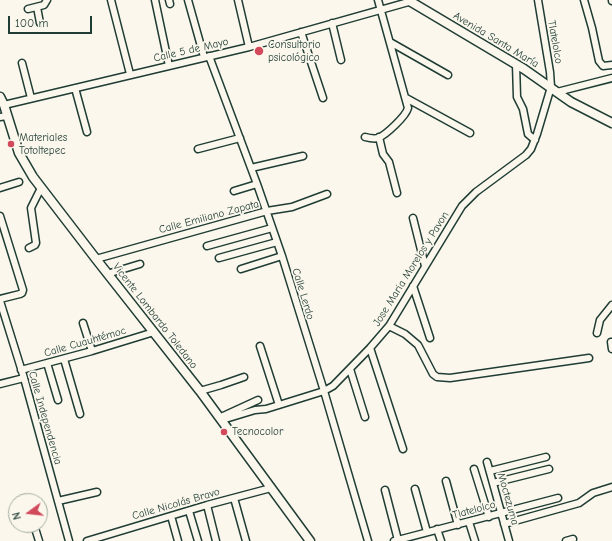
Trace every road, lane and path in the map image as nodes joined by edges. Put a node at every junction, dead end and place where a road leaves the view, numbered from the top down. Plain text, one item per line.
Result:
1 (47, 0) edge
2 (111, 0) edge
3 (155, 0) edge
4 (188, 0) edge
5 (238, 0) edge
6 (378, 0) edge
7 (538, 0) edge
8 (584, 0) edge
9 (411, 1) edge
10 (37, 7) junction
11 (28, 9) dead end
12 (380, 9) junction
13 (40, 22) dead end
14 (332, 23) junction
15 (301, 32) junction
16 (390, 42) junction
17 (248, 47) junction
18 (206, 57) junction
19 (341, 60) dead end
20 (22, 63) dead end
21 (516, 64) junction
22 (612, 64) edge
23 (169, 66) junction
24 (130, 74) junction
25 (448, 75) dead end
26 (612, 78) edge
27 (76, 88) junction
28 (554, 90) junction
29 (0, 97) edge
30 (32, 98) junction
31 (322, 98) dead end
32 (406, 98) junction
33 (4, 105) junction
34 (3, 116) edge
35 (612, 123) edge
36 (87, 132) dead end
37 (470, 133) dead end
38 (365, 137) dead end
39 (240, 138) junction
40 (379, 138) junction
41 (534, 140) junction
42 (198, 149) dead end
43 (303, 156) dead end
44 (251, 168) junction
45 (19, 182) dead end
46 (257, 184) junction
47 (0, 188) edge
48 (41, 188) junction
49 (234, 191) dead end
50 (397, 193) dead end
51 (327, 194) dead end
52 (266, 212) junction
53 (0, 216) edge
54 (413, 218) dead end
55 (272, 228) junction
56 (277, 242) junction
57 (207, 246) dead end
58 (29, 248) dead end
59 (282, 256) junction
60 (219, 258) dead end
61 (96, 259) junction
62 (140, 264) dead end
63 (425, 266) junction
64 (241, 269) dead end
65 (107, 274) junction
66 (413, 286) junction
67 (0, 303) edge
68 (612, 305) edge
69 (83, 323) dead end
70 (389, 326) junction
71 (154, 332) junction
72 (597, 333) dead end
73 (430, 338) dead end
74 (611, 342) dead end
75 (260, 346) dead end
76 (370, 348) junction
77 (612, 349) edge
78 (92, 351) junction
79 (64, 358) junction
80 (589, 358) dead end
81 (47, 363) junction
82 (350, 369) junction
83 (21, 370) junction
84 (244, 377) dead end
85 (24, 378) junction
86 (0, 384) edge
87 (200, 391) junction
88 (324, 391) junction
89 (58, 400) dead end
90 (258, 400) dead end
91 (279, 405) junction
92 (80, 414) dead end
93 (364, 417) dead end
94 (221, 419) junction
95 (403, 449) dead end
96 (546, 457) dead end
97 (487, 462) dead end
98 (474, 468) dead end
99 (549, 470) dead end
100 (490, 471) junction
101 (446, 482) dead end
102 (493, 483) junction
103 (612, 487) edge
104 (271, 488) junction
105 (415, 489) dead end
106 (385, 490) dead end
107 (97, 492) dead end
108 (234, 498) junction
109 (558, 498) dead end
110 (58, 502) junction
111 (207, 505) junction
112 (189, 510) junction
113 (502, 513) junction
114 (171, 516) junction
115 (488, 517) junction
116 (469, 522) junction
117 (504, 524) junction
118 (458, 525) junction
119 (437, 530) junction
120 (427, 532) junction
121 (573, 539) dead end
122 (396, 540) edge
123 (69, 541) edge
124 (87, 541) edge
125 (178, 541) edge
126 (198, 541) edge
127 (216, 541) edge
128 (246, 541) edge
129 (310, 541) edge
130 (368, 541) edge
131 (441, 541) edge
132 (475, 541) edge
133 (509, 541) edge
134 (566, 541) edge

1 - 10 street
2 - 24 street
3 - 23 street
4 - 18 street, Calle Lerdo
5 - 17 street
6 - 12 street
7 - 28 street, Tlatelolco
8 - 22 street
9 - 12 street, Calle 5 de Mayo
9 - 21 main road, Avenida Santa María
10 - 11 street
10 - 13 street
12 - 14 street, Calle 5 de Mayo
12 - 16 street
14 - 15 street, Calle 5 de Mayo
14 - 19 street
15 - 17 street, Calle 5 de Mayo
15 - 31 street
16 - 25 street
16 - 32 street
17 - 18 street, Calle 5 de Mayo
18 - 23 street, Calle 5 de Mayo
18 - 39 street, Calle Lerdo
20 - 30 street
21 - 28 main road, Avenida Santa María
21 - 41 street
23 - 24 street, Calle 5 de Mayo
24 - 27 street, Calle 5 de Mayo
26 - 28 street
27 - 30 street, Calle 5 de Mayo
27 - 36 street
28 - 35 main road, Avenida Santa María
28 - 41 street, Jose Maria Morelos y Pavon
29 - 33 main road, Vicente Lombardo Toledano
30 - 33 street, Calle 5 de Mayo
32 - 37 street
32 - 40 street
33 - 34 main road, Vicente Lombardo Toledano
34 - 48 main road, Vicente Lombardo Toledano
38 - 40 street
39 - 42 street
39 - 44 street, Calle Lerdo
40 - 50 street
41 - 63 street, Jose Maria Morelos y Pavon
43 - 44 street
44 - 46 street, Calle Lerdo
45 - 47 street
46 - 49 street
46 - 52 street, Calle Lerdo
48 - 58 street
48 - 61 main road, Vicente Lombardo Toledano
51 - 52 street, Calle Emiliano Zapata
52 - 55 street, Calle Lerdo
52 - 61 street, Calle Emiliano Zapata
53 - 67 street
54 - 63 street
55 - 56 street, Calle Lerdo
55 - 57 street
56 - 59 street, Calle Lerdo
56 - 60 street
59 - 64 street
59 - 88 street, Calle Lerdo
61 - 65 main road, Vicente Lombardo Toledano
62 - 65 street
63 - 66 street, Jose Maria Morelos y Pavon
65 - 71 main road, Vicente Lombardo Toledano
66 - 70 street, Jose Maria Morelos y Pavon
66 - 73 street
67 - 83 street, Calle Independencia
68 - 72 street
69 - 78 street
70 - 76 street, Jose Maria Morelos y Pavon
70 - 80 street
71 - 78 street, Calle Cuauhtémoc
71 - 87 main road, Vicente Lombardo Toledano
74 - 77 street
75 - 91 street
76 - 82 street, Jose Maria Morelos y Pavon
76 - 95 street
78 - 79 street, Calle Cuauhtémoc
79 - 81 street, Calle Cuauhtémoc
79 - 92 street
81 - 83 street, Calle Cuauhtémoc
81 - 89 street
82 - 88 street, Jose Maria Morelos y Pavon
82 - 93 street
83 - 85 street, Calle Independencia
84 - 87 street
85 - 86 street
85 - 110 street, Calle Independencia
87 - 94 main road, Vicente Lombardo Toledano
88 - 91 street, Jose Maria Morelos y Pavon
88 - 130 street, Calle Lerdo
90 - 94 street
91 - 94 street, Jose Maria Morelos y Pavon
94 - 104 main road, Vicente Lombardo Toledano
96 - 100 street
97 - 100 street, Moctezuma
98 - 115 street
99 - 102 street
100 - 102 street, Moctezuma
101 - 118 street
102 - 113 street, Moctezuma
103 - 117 street
104 - 108 street, Calle Nicolás Bravo
104 - 129 main road, Vicente Lombardo Toledano
105 - 120 street
106 - 122 street
107 - 110 street
108 - 111 street, Calle Nicolás Bravo
108 - 128 street
109 - 113 street, Tlatelolco
110 - 123 street, Calle Independencia
111 - 112 street, Calle Nicolás Bravo
111 - 127 street
112 - 114 street, Calle Nicolás Bravo
112 - 126 street
113 - 115 street, Tlatelolco
113 - 117 street, Moctezuma
114 - 124 street, Calle Nicolás Bravo
114 - 125 street
115 - 116 street, Tlatelolco
116 - 118 street, Tlatelolco
116 - 132 street
117 - 133 street, Moctezuma
118 - 119 street, Tlatelolco
119 - 120 street, Tlatelolco
119 - 131 street
120 - 122 street, Tlatelolco
121 - 134 street

